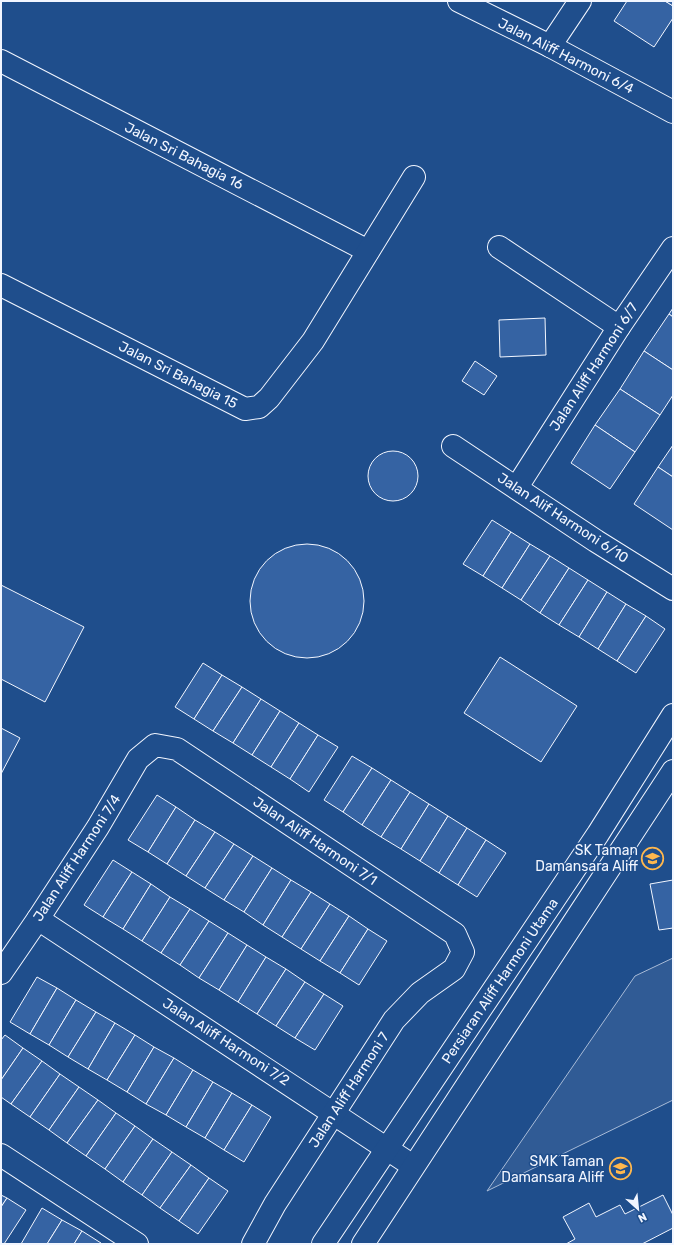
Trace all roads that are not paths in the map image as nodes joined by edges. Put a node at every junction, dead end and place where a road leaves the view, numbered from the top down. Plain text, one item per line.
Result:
1 (459, 1) edge
2 (580, 1) edge
3 (550, 46) junction
4 (1, 62) edge
5 (673, 112) edge
6 (414, 177) dead end
7 (499, 247) dead end
8 (673, 248) edge
9 (368, 251) junction
10 (1, 285) edge
11 (619, 327) junction
12 (453, 446) dead end
13 (517, 487) junction
14 (673, 589) edge
15 (673, 715) edge
16 (155, 745) joint
17 (673, 771) edge
18 (38, 919) junction
19 (463, 952) joint
20 (1, 973) edge
21 (334, 1113) junction
22 (387, 1148) junction
23 (1, 1154) edge
24 (413, 1166) junction
25 (137, 1244) edge
26 (253, 1244) edge
27 (324, 1244) edge
28 (363, 1244) edge

1 - 3 street, Jalan Aliff Harmoni 6/4
2 - 3 street
3 - 5 street, Jalan Aliff Harmoni 6/4
4 - 9 street, Jalan Sri Bahagia 16
6 - 9 street, Jalan Sri Bahagia 15
7 - 11 street
8 - 11 street, Jalan Aliff Harmoni 6/7
9 - 10 street, Jalan Sri Bahagia 15
11 - 13 street, Jalan Aliff Harmoni 6/7
12 - 13 street, Jalan Alif Harmoni 6/10
13 - 14 street, Jalan Alif Harmoni 6/10
15 - 22 street, Persiaran Aliff Harmoni Utama
16 - 18 street, Jalan Aliff Harmoni 7/4
16 - 19 street, Jalan Aliff Harmoni 7/1
17 - 24 street, Persiaran Aliff Harmoni Utama
18 - 20 street, Jalan Aliff Harmoni 7/4
18 - 21 street, Jalan Aliff Harmoni 7/2
19 - 21 street, Jalan Aliff Harmoni 7
21 - 22 street, Jalan Aliff Harmoni 7/2
21 - 26 street, Jalan Aliff Harmoni 7
22 - 24 street, Jalan Aliff Harmoni 7/2
22 - 27 street, Persiaran Aliff Harmoni Utama
23 - 25 street
24 - 28 street, Persiaran Aliff Harmoni Utama

